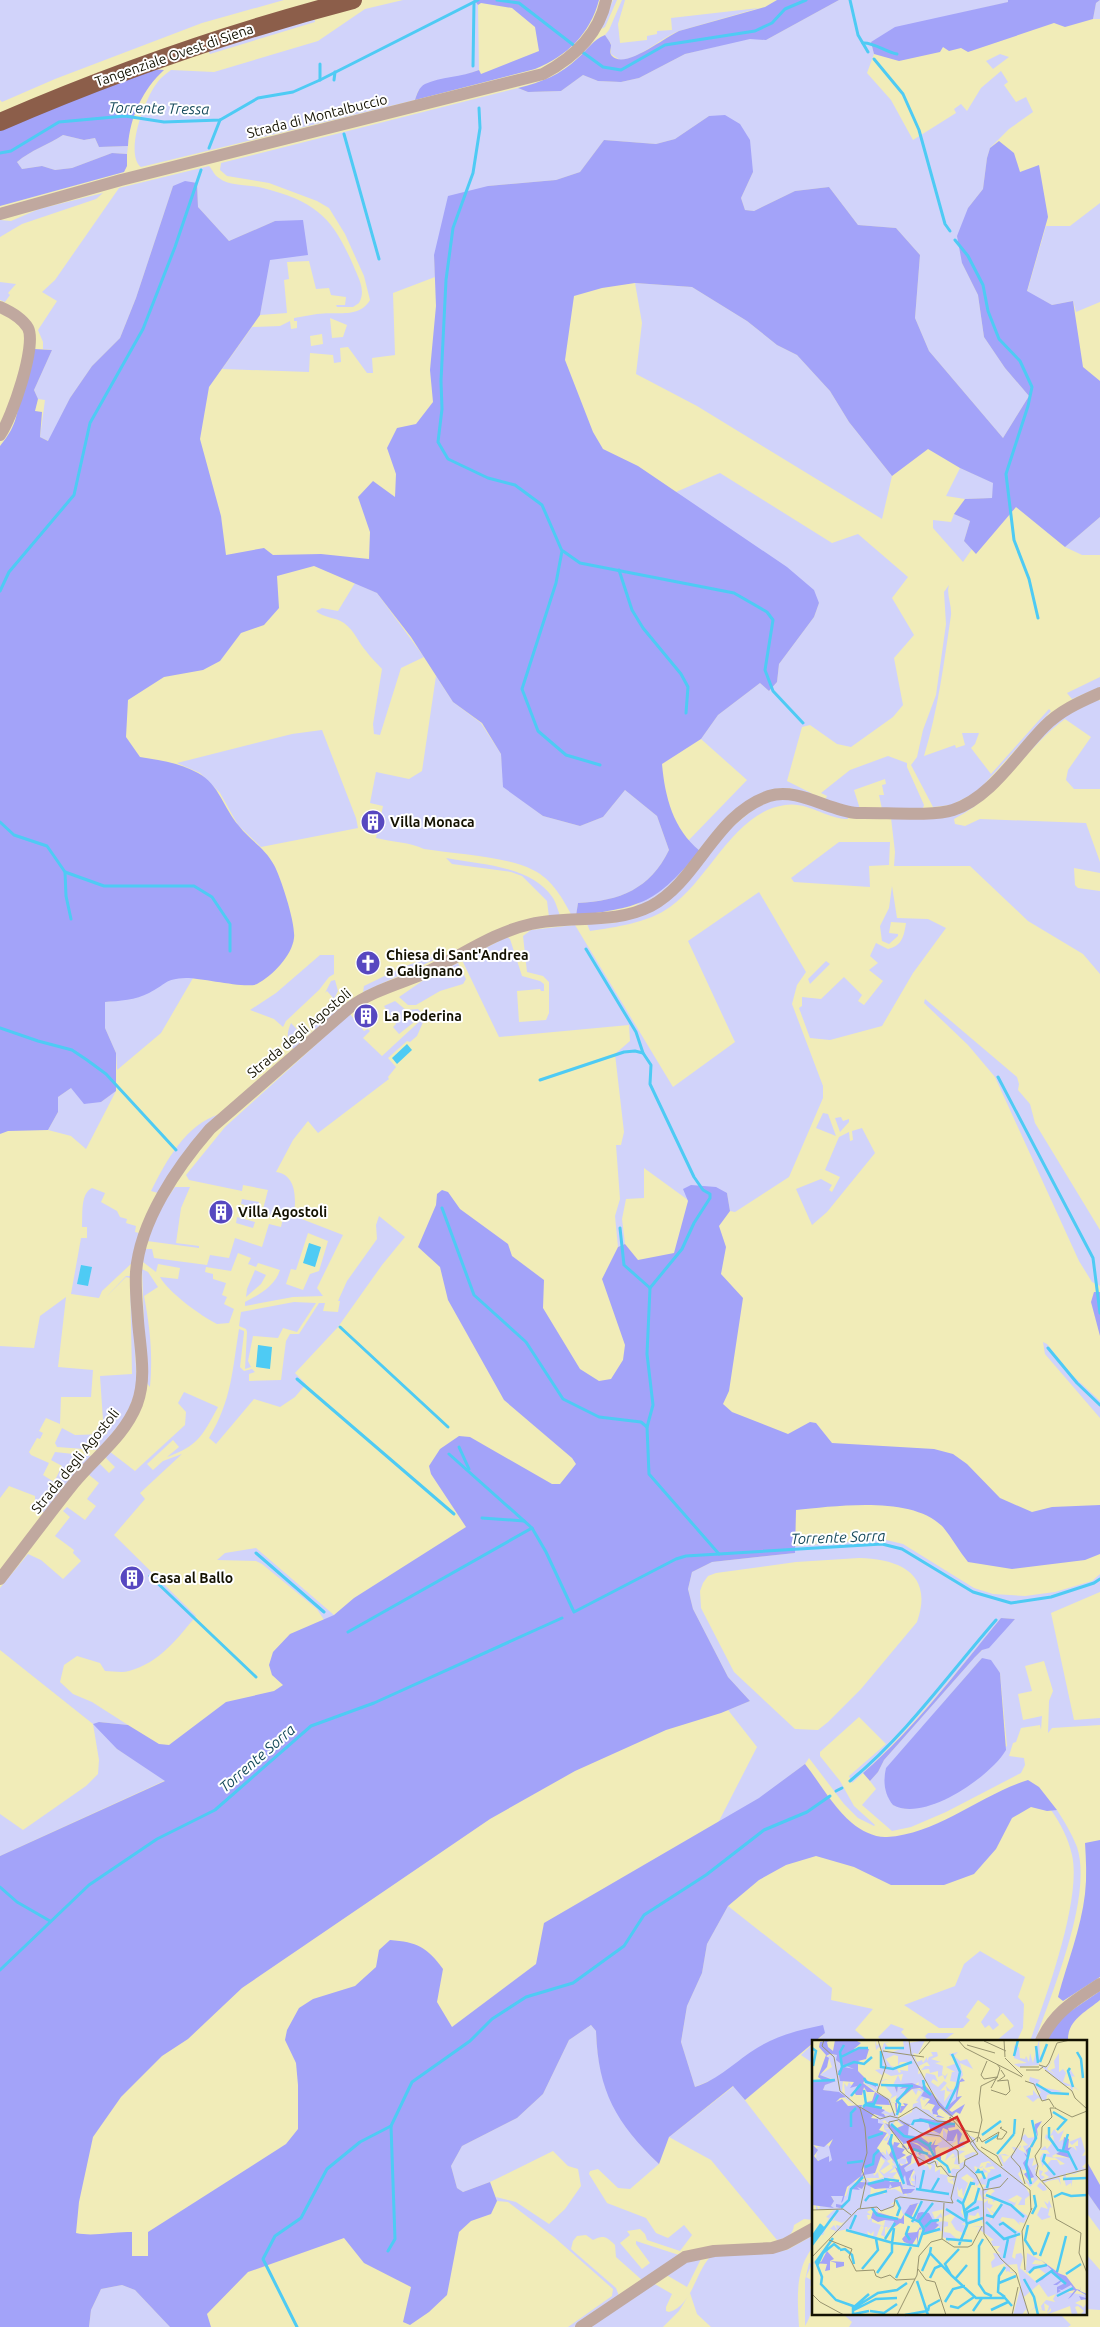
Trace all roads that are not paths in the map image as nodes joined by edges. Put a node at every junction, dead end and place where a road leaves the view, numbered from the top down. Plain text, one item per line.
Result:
1 (310, 0) edge
2 (353, 0) edge
3 (606, 0) edge
4 (0, 110) edge
5 (0, 122) edge
6 (0, 214) edge
7 (0, 307) edge
8 (0, 435) edge
9 (1100, 693) edge
10 (0, 1579) edge
11 (1100, 1984) edge
12 (1041, 2040) edge
13 (812, 2229) edge
14 (581, 2327) edge

1 - 4 highway, Tangenziale Ovest di Siena
2 - 5 highway, Tangenziale Ovest di Siena
3 - 6 street, Strada di Montalbuccio
7 - 8 street
9 - 10 street, Strada degli Agostoli
11 - 12 street
13 - 14 street

